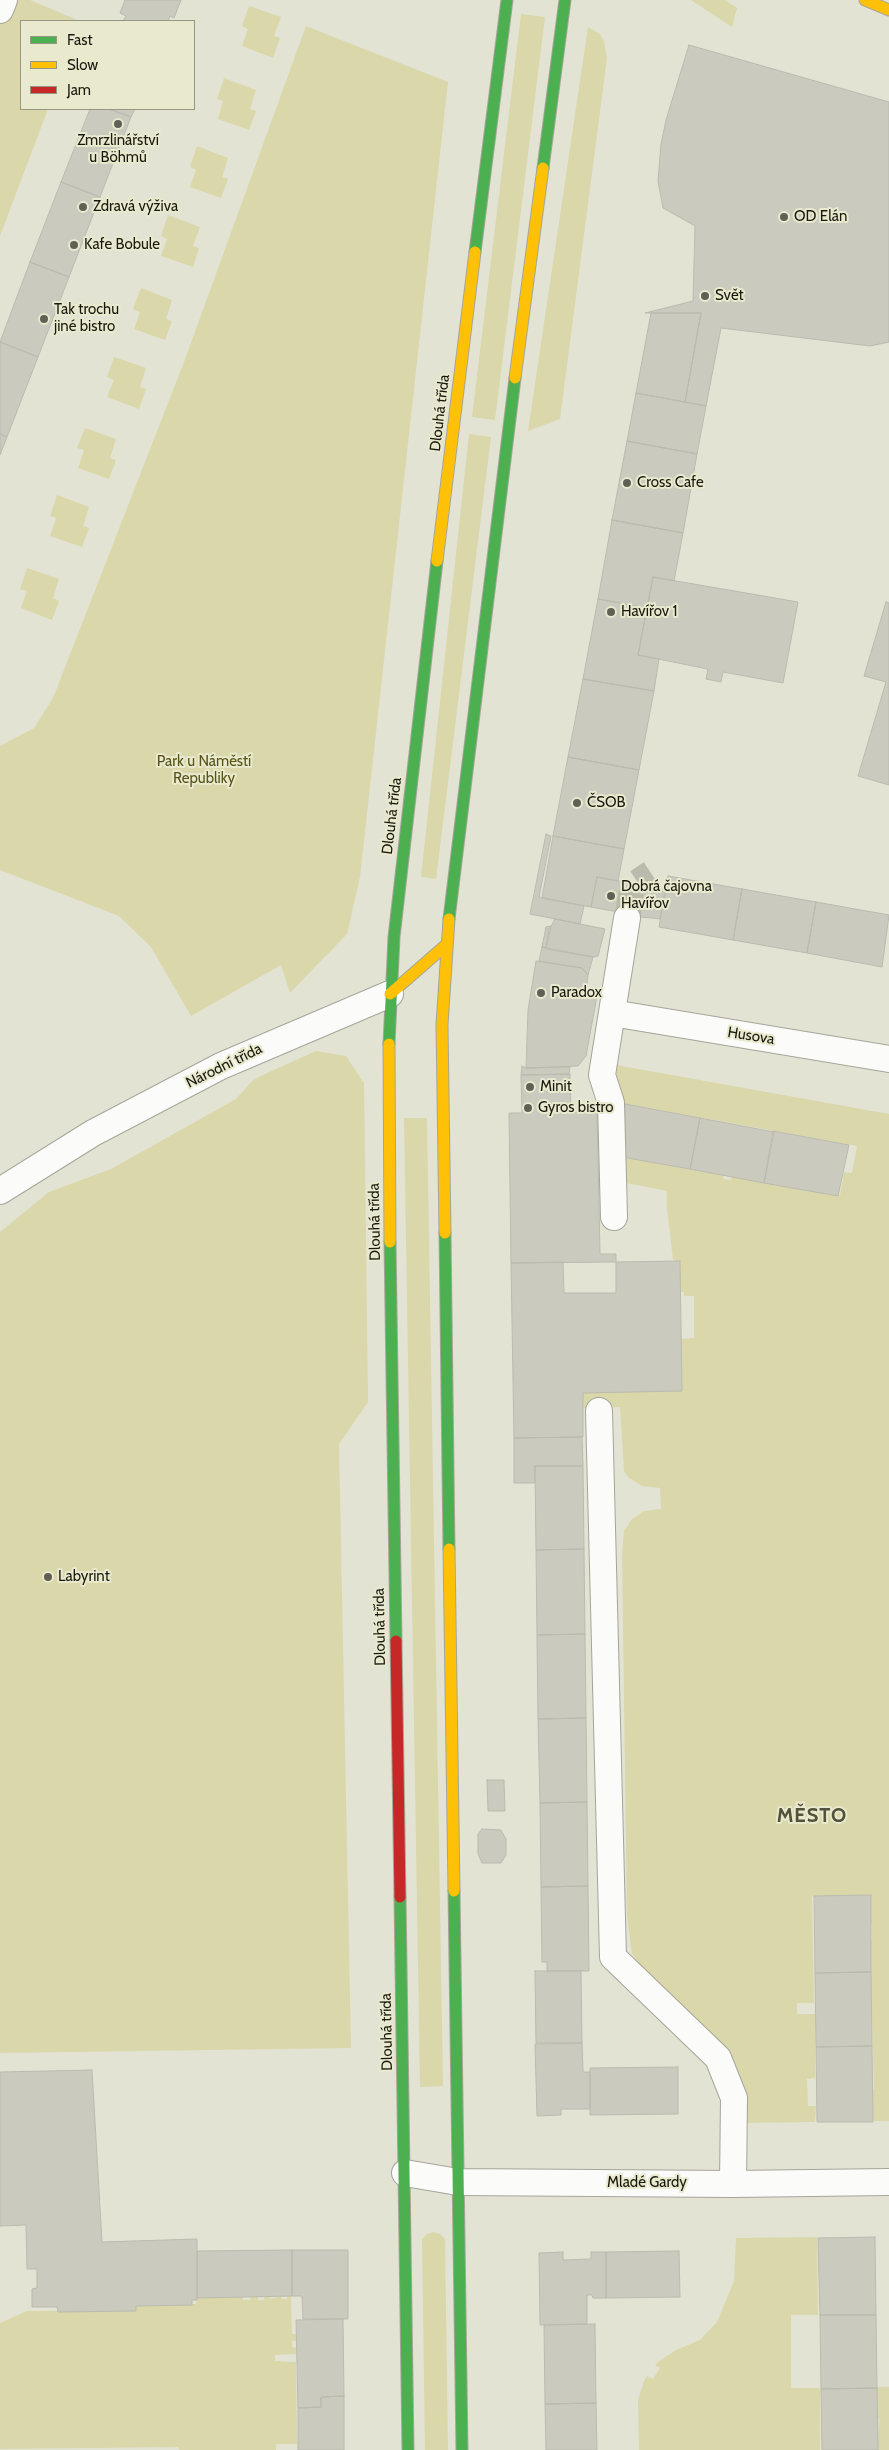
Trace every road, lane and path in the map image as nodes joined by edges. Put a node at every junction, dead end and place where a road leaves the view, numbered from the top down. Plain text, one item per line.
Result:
1 (4, 0) edge
2 (507, 0) edge
3 (564, 0) edge
4 (865, 0) edge
5 (0, 10) edge
6 (889, 10) edge
7 (627, 918) tunnel mouth
8 (446, 945) junction
9 (390, 994) junction
10 (612, 1013) junction
11 (889, 1059) edge
12 (0, 1191) edge
13 (614, 1217) dead end
14 (598, 1411) dead end
15 (405, 2173) junction
16 (458, 2182) junction
17 (889, 2182) edge
18 (733, 2184) junction
19 (408, 2450) edge
20 (462, 2450) edge

1 - 5 street
2 - 9 main road, Dlouhá třída
3 - 8 main road
4 - 6 main road
7 - 10 street
8 - 9 main road, Národní třída
8 - 16 main road
9 - 12 street, Národní třída
9 - 15 main road, Dlouhá třída
10 - 11 street, Husova
10 - 13 street
14 - 18 street
15 - 16 street, Mladé Gardy
15 - 19 main road, Dlouhá třída
16 - 18 street, Mladé Gardy
16 - 20 main road
17 - 18 street, Mladé Gardy

